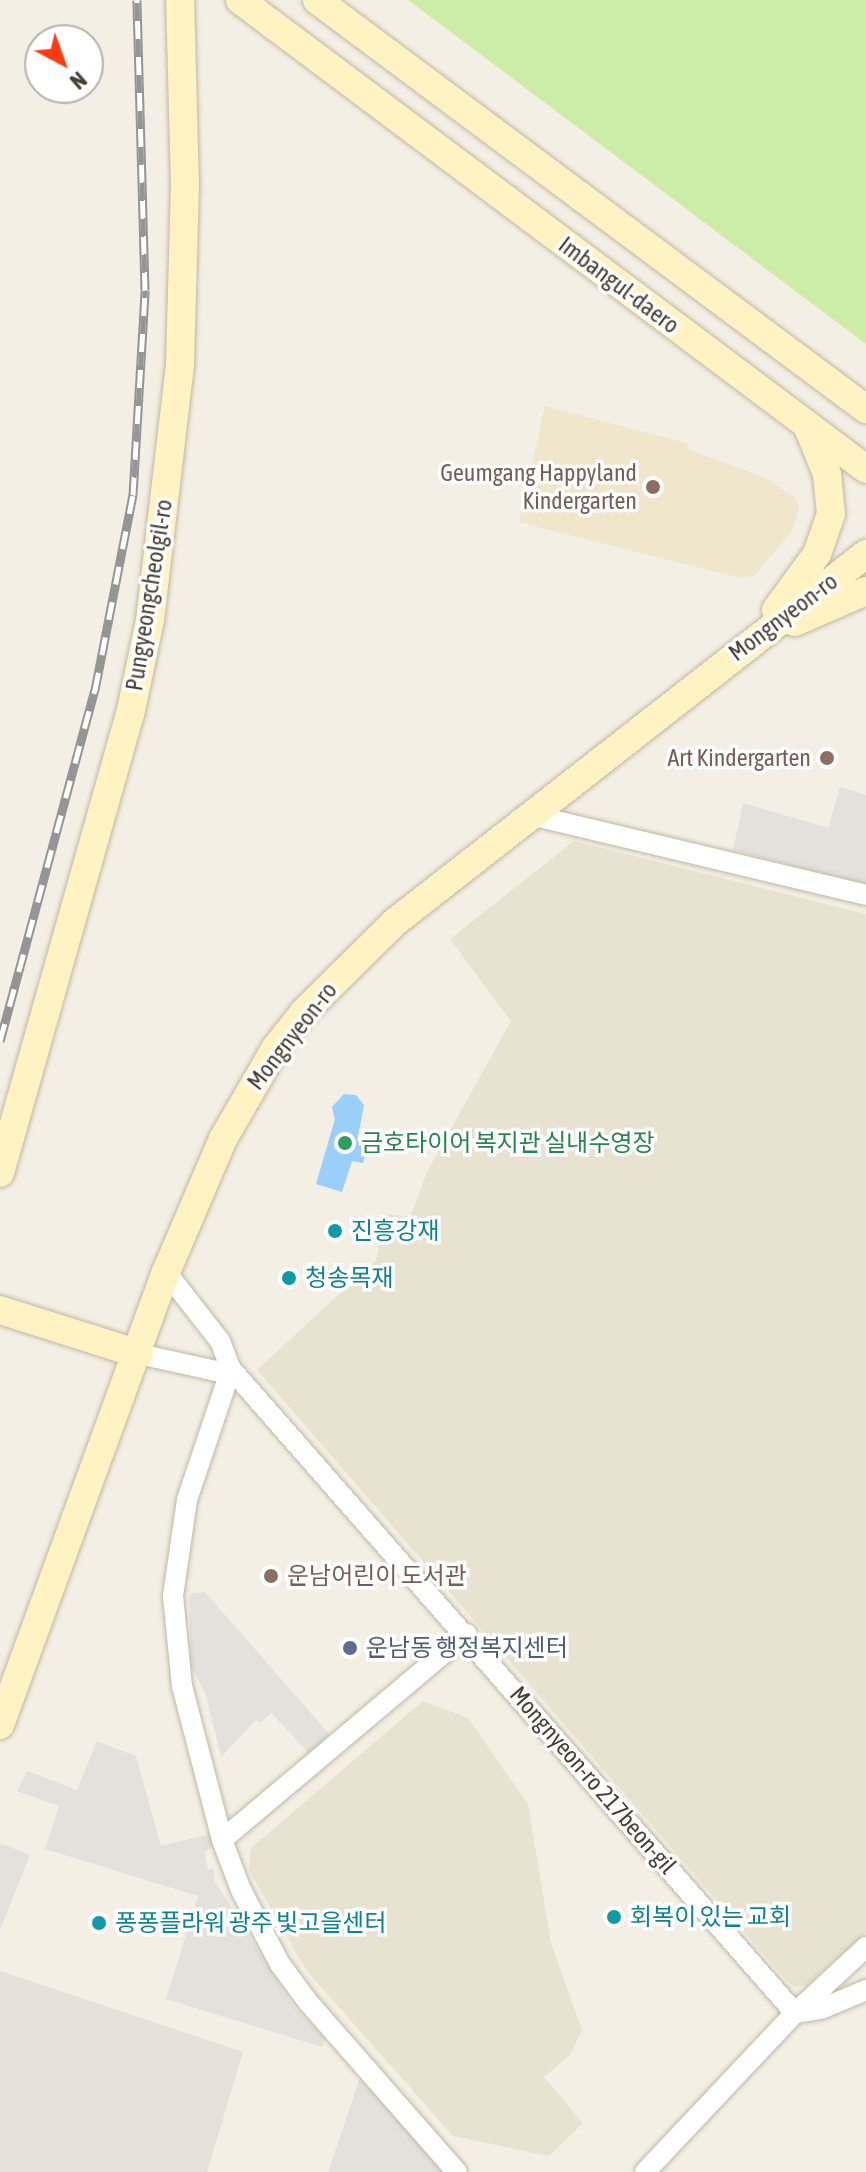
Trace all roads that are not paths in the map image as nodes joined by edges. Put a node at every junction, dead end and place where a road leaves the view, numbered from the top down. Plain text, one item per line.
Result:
1 (240, 0) edge
2 (317, 0) edge
3 (179, 2) edge
4 (859, 403) edge
5 (806, 424) junction
6 (866, 469) edge
7 (866, 554) edge
8 (866, 591) edge
9 (754, 640) junction
10 (527, 814) junction
11 (866, 895) edge
12 (0, 1173) edge
13 (166, 1272) junction
14 (0, 1310) edge
15 (139, 1354) junction
16 (231, 1369) junction
17 (467, 1634) junction
18 (0, 1725) edge
19 (222, 1840) junction
20 (866, 1947) edge
21 (866, 1990) edge
22 (795, 2013) junction
23 (457, 2172) edge
24 (645, 2172) edge

1 - 5 main road, Imbangul-daero
2 - 4 main road, Imbangul-daero
3 - 12 main road, Pungyeongcheolgil-ro
5 - 6 main road, Imbangul-daero
5 - 9 main road
7 - 9 main road, Mongnyeon-ro
8 - 9 main road
9 - 10 main road, Mongnyeon-ro
10 - 11 street
10 - 13 main road, Mongnyeon-ro
13 - 15 main road, Mongnyeon-ro
13 - 16 street, Mongnyeon-ro 217beon-gil
14 - 15 main road
15 - 16 street
15 - 18 main road, Mongnyeon-ro
16 - 17 street, Mongnyeon-ro 217beon-gil
16 - 19 street
17 - 19 street
17 - 22 street, Mongnyeon-ro 217beon-gil
19 - 23 street
20 - 22 street
21 - 22 street
22 - 24 street

